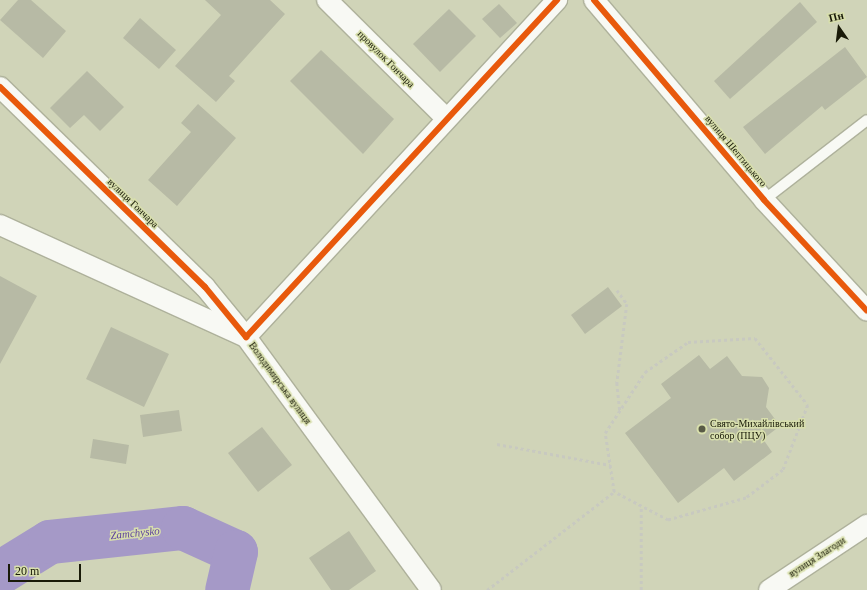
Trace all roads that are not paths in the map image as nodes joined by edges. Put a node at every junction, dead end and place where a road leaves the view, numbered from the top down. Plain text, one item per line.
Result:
1 (327, 0) edge
2 (557, 0) edge
3 (594, 0) edge
4 (0, 87) edge
5 (446, 118) junction
6 (867, 120) edge
7 (764, 200) junction
8 (0, 225) edge
9 (867, 310) edge
10 (246, 337) junction
11 (867, 525) edge
12 (431, 590) edge
13 (769, 590) edge

1 - 5 street, провулок Гончара
2 - 5 street
3 - 7 street, вулиця Шептицького
4 - 10 street, вулиця Гончара
5 - 10 street
6 - 7 lane
7 - 9 street, вулиця Шептицького
8 - 10 street, Володимирська вулиця
10 - 12 street, Володимирська вулиця
11 - 13 street, вулиця Злагоди

